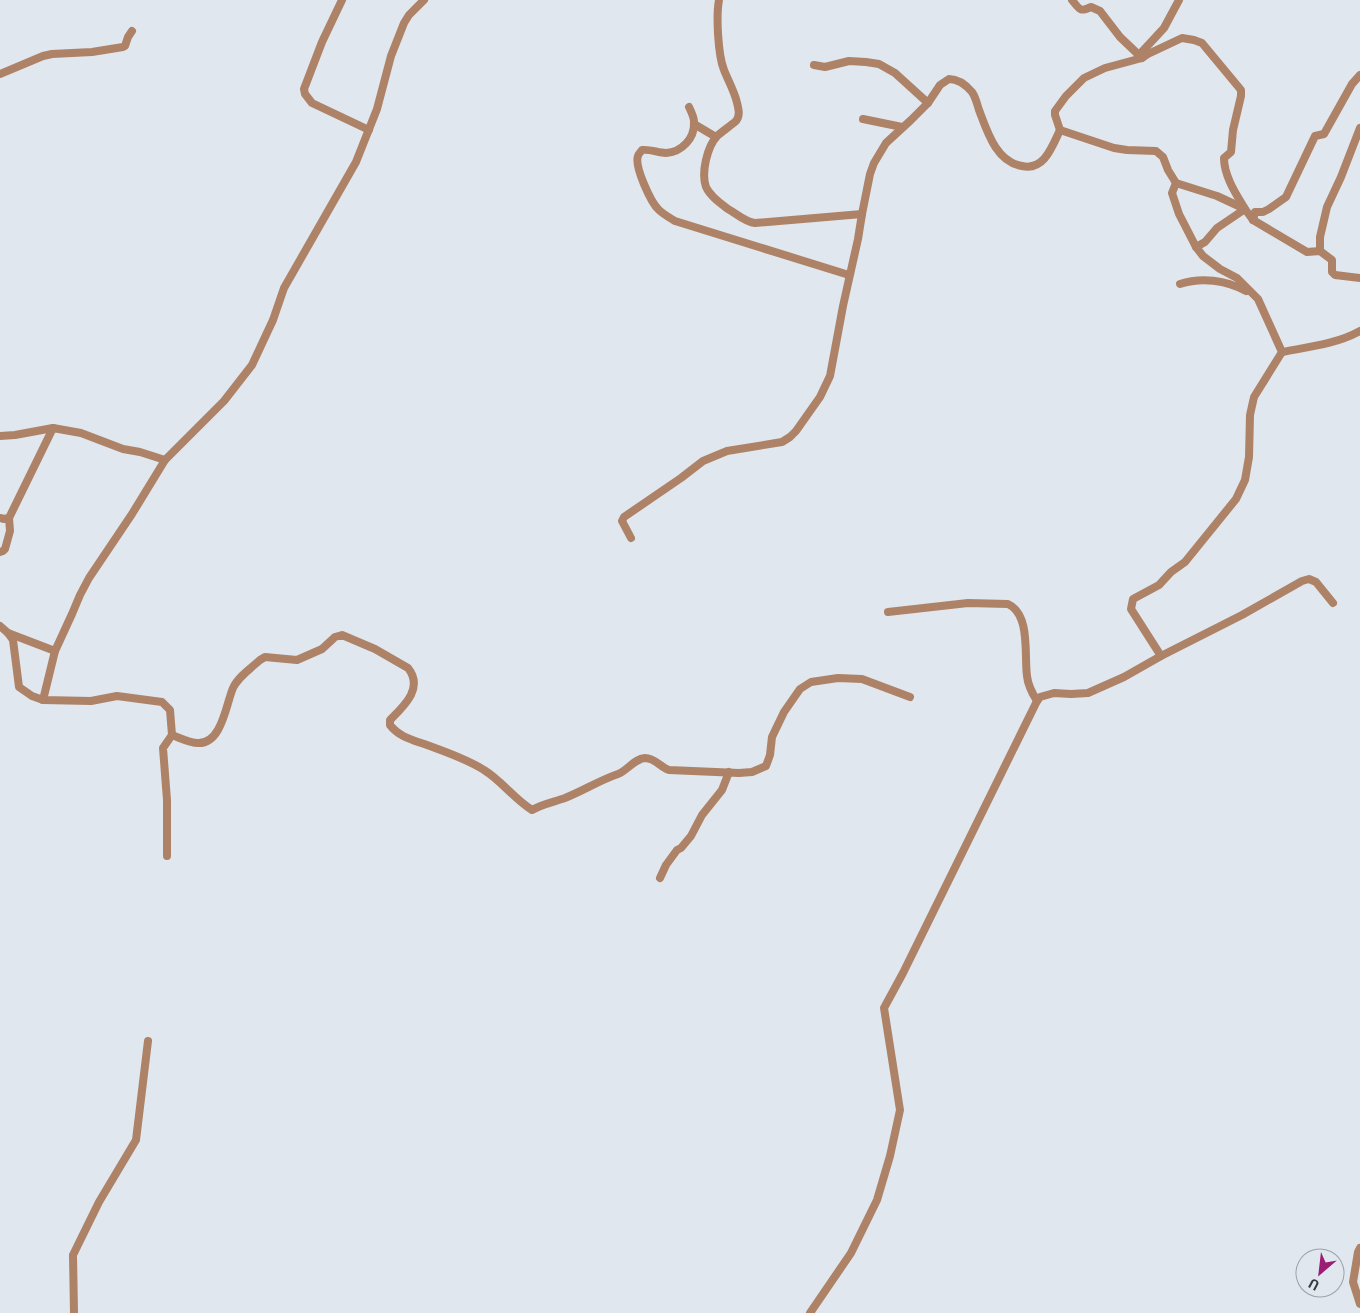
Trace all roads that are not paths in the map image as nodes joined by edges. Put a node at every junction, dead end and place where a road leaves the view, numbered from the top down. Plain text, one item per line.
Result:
1 (342, 0) edge
2 (424, 0) edge
3 (719, 0) edge
4 (1072, 0) edge
5 (1179, 0) edge
6 (132, 32) dead end
7 (1141, 57) junction
8 (814, 65) dead end
9 (0, 74) edge
10 (1360, 74) edge
11 (928, 103) junction
12 (689, 107) dead end
13 (863, 119) dead end
14 (694, 124) junction
15 (902, 128) junction
16 (1360, 128) edge
17 (369, 130) junction
18 (1060, 130) junction
19 (716, 137) junction
20 (1176, 183) junction
21 (1245, 209) junction
22 (862, 214) junction
23 (1252, 220) junction
24 (1196, 247) junction
25 (1320, 251) junction
26 (850, 275) junction
27 (1360, 278) edge
28 (1180, 284) dead end
29 (1258, 299) junction
30 (1360, 331) edge
31 (1282, 352) junction
32 (54, 428) junction
33 (0, 436) edge
34 (165, 460) junction
35 (0, 518) edge
36 (9, 518) junction
37 (631, 538) dead end
38 (0, 552) edge
39 (1333, 603) dead end
40 (888, 612) dead end
41 (0, 626) edge
42 (8, 633) junction
43 (55, 651) junction
44 (1161, 656) junction
45 (910, 697) dead end
46 (43, 700) junction
47 (1037, 701) junction
48 (172, 735) junction
49 (729, 772) junction
50 (167, 856) dead end
51 (660, 878) dead end
52 (148, 1041) dead end
53 (1360, 1248) edge
54 (1360, 1304) edge
55 (74, 1313) edge
56 (810, 1313) edge

1 - 17 street
2 - 17 street
3 - 19 street
4 - 7 street
5 - 7 street
6 - 9 street
7 - 18 street
7 - 21 street
8 - 11 street
10 - 23 street
11 - 15 street
11 - 18 street
12 - 14 street
13 - 15 street
14 - 19 street
14 - 26 street
15 - 22 street
16 - 25 street
17 - 34 street
18 - 20 street
19 - 22 street
20 - 21 street
20 - 24 street
21 - 23 street
21 - 24 street
22 - 26 street
23 - 25 street
24 - 29 street
25 - 27 street
26 - 37 street
28 - 29 street
29 - 31 street
30 - 31 street
31 - 44 street
32 - 33 street
32 - 34 street
32 - 36 street
34 - 43 street
35 - 36 street
36 - 38 street
39 - 44 street
40 - 47 street
41 - 42 street
42 - 43 street
42 - 46 street
43 - 46 street
44 - 47 street
45 - 49 street
46 - 48 street
47 - 56 street
48 - 49 street
48 - 50 street
49 - 51 street
52 - 55 street
53 - 54 street

